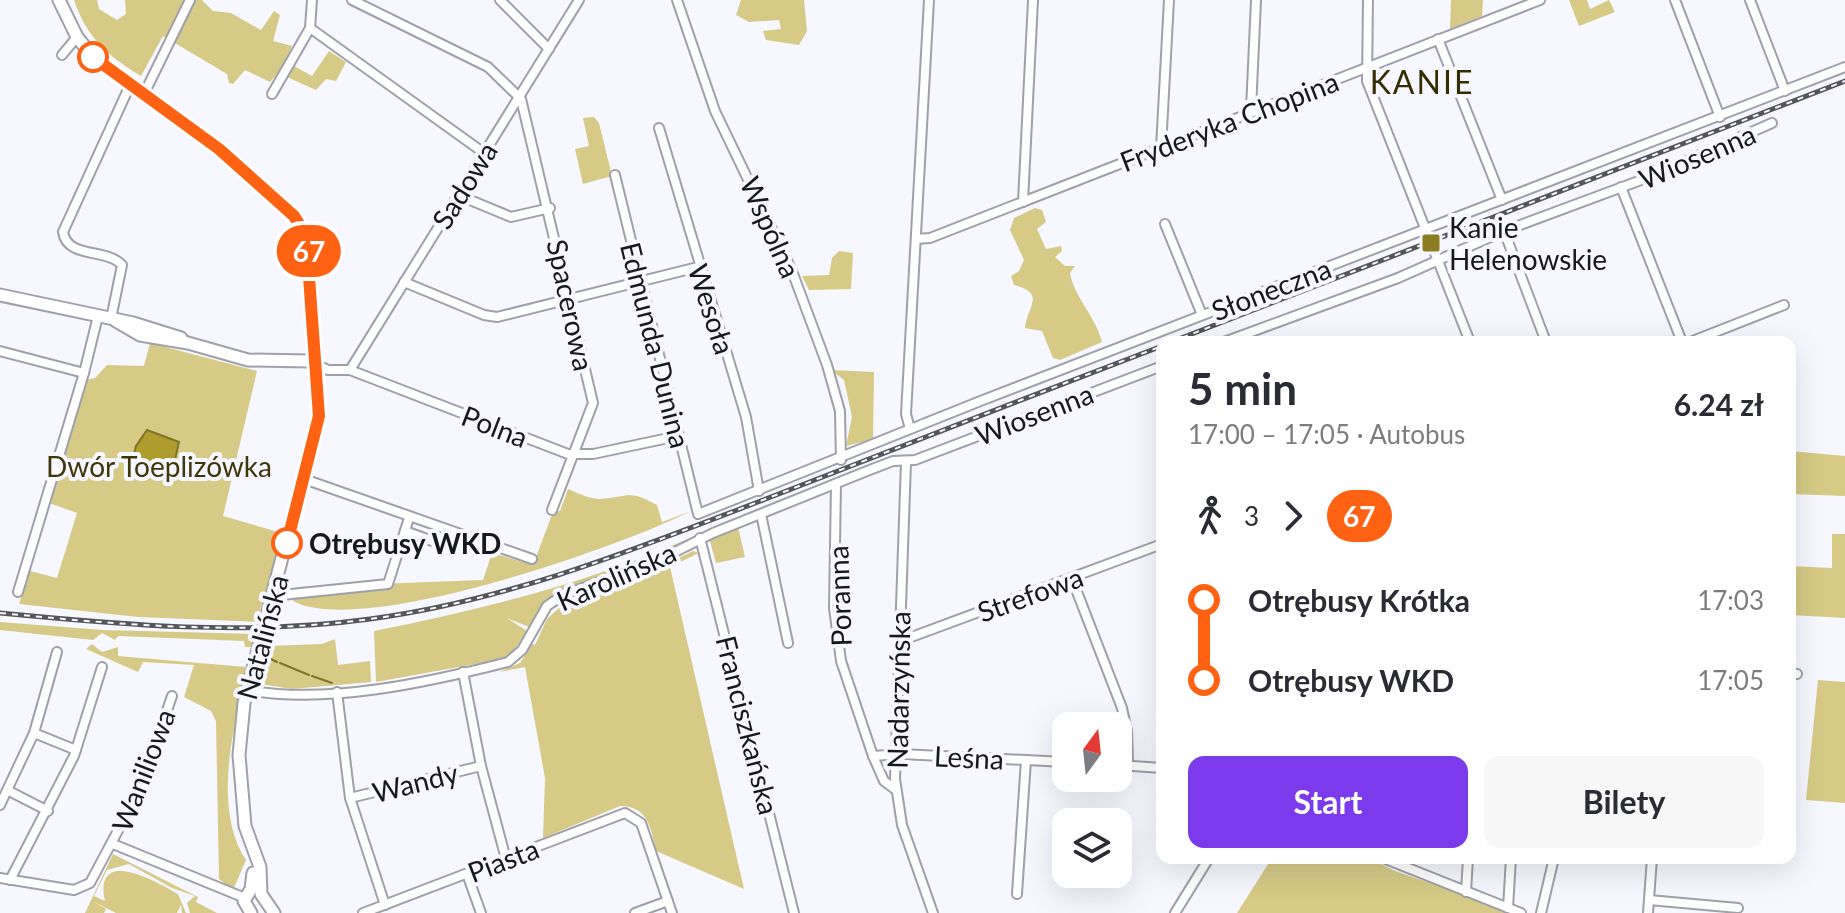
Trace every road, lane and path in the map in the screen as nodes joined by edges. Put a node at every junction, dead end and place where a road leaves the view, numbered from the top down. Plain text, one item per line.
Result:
1 (59, 0) edge
2 (190, 0) edge
3 (312, 0) edge
4 (352, 0) edge
5 (500, 0) edge
6 (579, 0) edge
7 (677, 0) edge
8 (929, 0) edge
9 (1033, 0) edge
10 (1169, 0) edge
11 (1256, 0) edge
12 (1368, 0) edge
13 (1540, 0) edge
14 (1675, 0) edge
15 (1750, 0) edge
16 (1516, 5) edge
17 (310, 28) junction
18 (77, 37) junction
19 (1438, 39) junction
20 (549, 49) junction
21 (62, 55) dead end
22 (1845, 67) edge
23 (1365, 68) junction
24 (130, 85) junction
25 (1785, 91) junction
26 (144, 94) junction
27 (272, 94) dead end
28 (519, 96) junction
29 (1251, 110) junction
30 (1720, 117) junction
31 (1772, 123) dead end
32 (659, 128) dead end
33 (1161, 148) junction
34 (484, 153) junction
35 (615, 175) dead end
36 (1621, 187) junction
37 (458, 195) junction
38 (1502, 200) junction
39 (1023, 202) junction
40 (550, 208) junction
41 (1165, 224) dead end
42 (1425, 229) junction
43 (1504, 231) junction
44 (916, 239) junction
45 (1437, 260) junction
46 (698, 267) junction
47 (640, 279) junction
48 (404, 282) junction
49 (0, 295) edge
50 (570, 297) junction
51 (1784, 305) dead end
52 (1202, 315) junction
53 (98, 316) junction
54 (114, 320) junction
55 (1240, 336) edge
56 (1468, 336) edge
57 (1544, 336) edge
58 (1680, 336) edge
59 (1705, 336) edge
60 (0, 351) edge
61 (317, 365) junction
62 (1156, 368) edge
63 (350, 370) junction
64 (84, 373) junction
65 (910, 429) junction
66 (678, 436) junction
67 (575, 455) junction
68 (841, 460) junction
69 (906, 462) junction
70 (304, 479) junction
71 (836, 484) junction
72 (759, 491) junction
73 (552, 510) dead end
74 (698, 514) joint
75 (761, 514) junction
76 (409, 518) junction
77 (405, 531) junction
78 (452, 533) junction
79 (700, 538) junction
80 (1156, 546) edge
81 (532, 559) dead end
82 (1072, 579) junction
83 (18, 592) dead end
84 (272, 596) junction
85 (898, 642) junction
86 (788, 643) dead end
87 (57, 652) dead end
88 (102, 667) dead end
89 (463, 672) junction
90 (247, 690) junction
91 (337, 692) junction
92 (172, 696) dead end
93 (1122, 712) edge
94 (34, 733) junction
95 (76, 750) junction
96 (895, 754) junction
97 (873, 756) junction
98 (1026, 760) junction
99 (1052, 761) edge
100 (481, 766) junction
101 (1132, 766) edge
102 (1156, 768) edge
103 (896, 790) junction
104 (9, 791) junction
105 (350, 798) junction
106 (0, 805) edge
107 (48, 811) junction
108 (113, 844) junction
109 (506, 859) junction
110 (1205, 864) edge
111 (1398, 864) edge
112 (1468, 864) edge
113 (1511, 864) edge
114 (1553, 864) edge
115 (1652, 864) edge
116 (467, 874) junction
117 (0, 878) edge
118 (10, 880) junction
119 (1466, 892) junction
120 (1017, 894) dead end
121 (1649, 900) junction
122 (668, 901) junction
123 (255, 905) edge
124 (385, 905) junction
125 (1508, 908) junction
126 (1738, 908) dead end
127 (363, 913) edge
128 (481, 913) edge
129 (635, 913) edge
130 (672, 913) edge
131 (794, 913) edge
132 (933, 913) edge
133 (1175, 913) edge
134 (1521, 913) edge
135 (1541, 913) edge
136 (1648, 913) edge

1 - 18 main road, Natalińska
2 - 26 street
3 - 17 street
4 - 28 street
5 - 20 street
6 - 20 street, Sadowa
7 - 68 street, Wspólna
8 - 44 street
9 - 39 street
10 - 33 street
11 - 29 street
12 - 23 street
13 - 16 street, Fryderyka Chopina
14 - 30 street
15 - 25 street
16 - 19 street, Fryderyka Chopina
17 - 27 street
17 - 34 street
18 - 21 street
18 - 24 main road, Natalińska
19 - 23 street, Fryderyka Chopina
19 - 38 street
20 - 28 street, Sadowa
22 - 25 street, Słoneczna
23 - 29 street, Fryderyka Chopina
23 - 42 street
24 - 26 main road, Natalińska
24 - 54 street
25 - 30 street, Słoneczna
26 - 61 main road, Natalińska
28 - 34 street, Sadowa
28 - 40 street, Spacerowa
29 - 33 street, Fryderyka Chopina
30 - 38 street, Słoneczna
31 - 36 street, Wiosenna
32 - 46 street, Wesoła
33 - 39 street, Fryderyka Chopina
34 - 37 street, Sadowa
35 - 47 street, Edmunda Dunina
36 - 43 street, Wiosenna
36 - 58 street, Wiosenna
37 - 40 street
37 - 48 street, Sadowa
38 - 42 street, Słoneczna
39 - 44 street, Fryderyka Chopina
40 - 50 street, Spacerowa
41 - 52 street
42 - 45 street
42 - 52 street, Słoneczna
43 - 45 street, Wiosenna
43 - 57 street
44 - 65 street
45 - 55 street, Wiosenna
45 - 56 street
46 - 47 street
46 - 72 street, Wesoła
47 - 50 street
47 - 66 street, Edmunda Dunina
48 - 50 street
48 - 63 street, Sadowa
49 - 53 main road
50 - 67 street, Spacerowa
51 - 59 street
52 - 65 street, Słoneczna
53 - 54 main road
53 - 64 street
54 - 61 main road
60 - 64 street
61 - 63 street, Polna
61 - 70 main road, Natalińska
62 - 69 street, Wiosenna
63 - 67 street, Polna
64 - 83 street
65 - 68 street, Słoneczna
66 - 67 street, Polna
66 - 74 street, Edmunda Dunina
67 - 73 street, Spacerowa
68 - 72 street, Słoneczna
69 - 71 street, Karolińska
69 - 85 street, Nadarzyńska
70 - 76 street
70 - 84 main road, Natalińska
71 - 75 street, Karolińska
71 - 97 street, Poranna
72 - 74 street, Słoneczna
75 - 79 street, Karolińska
75 - 86 street
76 - 77 street
76 - 78 street
77 - 78 street
77 - 84 street
78 - 81 street
79 - 89 street, Karolińska
79 - 131 street, Franciszkańska
80 - 82 street, Strefowa
82 - 85 street, Strefowa
82 - 93 street
84 - 90 main road, Natalińska
85 - 96 street, Nadarzyńska
87 - 94 street
88 - 95 street
89 - 91 street, Karolińska
89 - 100 street
90 - 91 street, Karolińska
90 - 123 main road, Natalińska
91 - 105 street
92 - 108 street, Waniliowa
94 - 95 street
94 - 104 street
95 - 107 street
96 - 97 street, Leśna
96 - 98 street, Leśna
96 - 103 street, Nadarzyńska
97 - 103 street, Poranna
98 - 99 street, Leśna
98 - 120 street
100 - 105 street, Wandy
100 - 109 street
101 - 102 street
103 - 132 street, Nadarzyńska
104 - 106 street
104 - 107 street
105 - 124 street
107 - 118 street
108 - 118 street, Waniliowa
108 - 123 street, Waniliowa
109 - 116 street, Piasta
109 - 122 street, Piasta
110 - 133 street
111 - 119 street
112 - 119 street
113 - 125 street
114 - 135 street
115 - 121 street
116 - 124 street, Piasta
116 - 128 street
117 - 118 street, Waniliowa
119 - 125 street
121 - 126 street
121 - 136 street
122 - 129 street
122 - 130 street
124 - 127 street, Piasta
125 - 134 street

